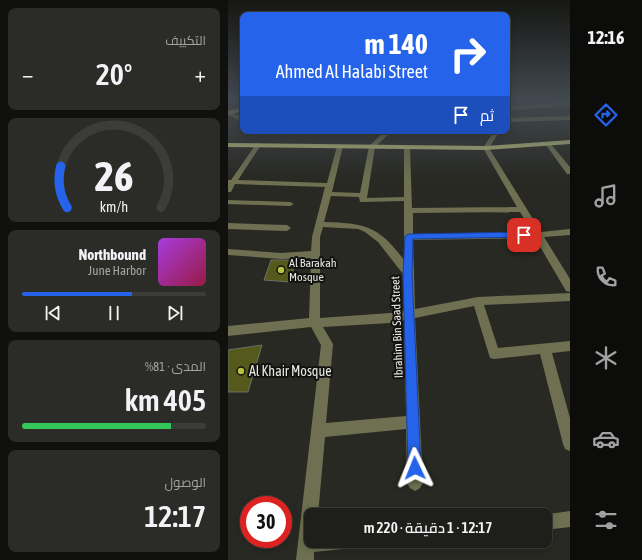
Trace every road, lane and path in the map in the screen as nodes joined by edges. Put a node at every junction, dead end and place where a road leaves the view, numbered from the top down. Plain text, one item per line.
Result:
1 (386, 134) edge
2 (495, 134) edge
3 (570, 142) edge
4 (228, 144) edge
5 (548, 144) junction
6 (258, 145) junction
7 (340, 146) junction
8 (372, 146) junction
9 (407, 146) junction
10 (486, 148) junction
11 (570, 172) edge
12 (231, 182) edge
13 (228, 190) edge
14 (329, 190) junction
15 (363, 195) junction
16 (408, 199) junction
17 (228, 202) edge
18 (290, 204) dead end
19 (523, 209) junction
20 (408, 211) junction
21 (319, 224) junction
22 (228, 226) edge
23 (287, 228) dead end
24 (570, 232) edge
25 (538, 235) junction
26 (409, 236) junction
27 (228, 252) edge
28 (315, 254) junction
29 (408, 274) junction
30 (570, 288) edge
31 (570, 296) edge
32 (478, 301) junction
33 (410, 314) junction
34 (314, 322) junction
35 (228, 331) edge
36 (570, 346) edge
37 (545, 349) junction
38 (413, 422) junction
39 (319, 431) junction
40 (570, 444) edge
41 (415, 483) dead end
42 (570, 520) edge
43 (552, 521) edge
44 (319, 548) edge
45 (306, 552) edge

1 - 8 street
2 - 10 street
3 - 5 main road
4 - 6 main road
5 - 10 main road
5 - 11 street
6 - 7 main road
6 - 12 street
7 - 8 main road
7 - 14 street
8 - 9 main road
8 - 15 street
9 - 10 main road
9 - 16 street, Ibrahim Bin Saad Street
10 - 19 street
12 - 13 street
12 - 14 street
14 - 15 street
14 - 21 street
15 - 16 street
16 - 20 street, Ibrahim Bin Saad Street
17 - 18 street
19 - 20 street
19 - 25 street
20 - 26 street, Ibrahim Bin Saad Street
21 - 28 street
21 - 29 street
22 - 23 street
24 - 25 street
25 - 26 street
25 - 30 street
26 - 29 street, Ibrahim Bin Saad Street
27 - 28 street
28 - 34 street
29 - 33 street, Ibrahim Bin Saad Street
31 - 32 street
32 - 33 street
32 - 37 street
33 - 34 street
33 - 38 street, Ibrahim Bin Saad Street
34 - 35 street
34 - 39 street
36 - 37 street
37 - 40 street
38 - 39 street
38 - 41 street, Ibrahim Bin Saad Street
39 - 45 street
42 - 43 street
44 - 45 street

